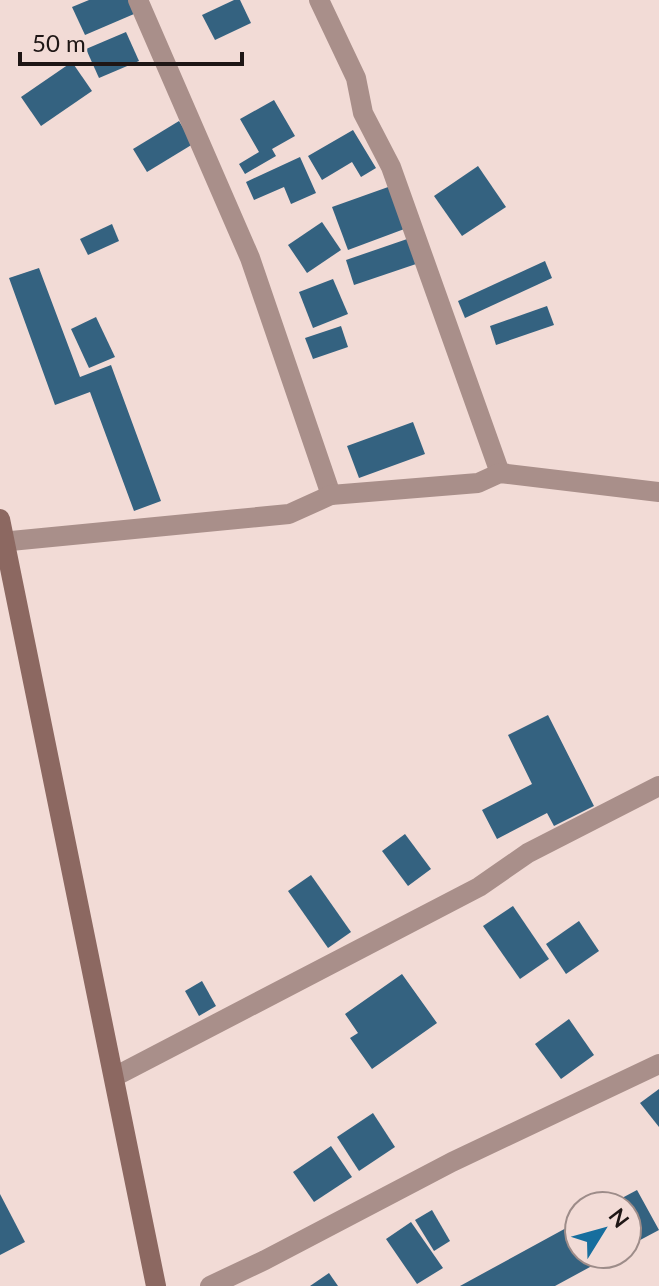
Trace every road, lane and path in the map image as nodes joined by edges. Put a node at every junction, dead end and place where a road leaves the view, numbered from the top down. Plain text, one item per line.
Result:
1 (138, 0) edge
2 (319, 0) edge
3 (500, 473) junction
4 (659, 492) edge
5 (331, 495) junction
6 (0, 519) edge
7 (2, 541) edge
8 (659, 786) edge
9 (659, 1064) edge
10 (114, 1077) junction
11 (156, 1286) edge
12 (210, 1286) edge

1 - 5 street
2 - 3 street
3 - 4 street
3 - 5 street
5 - 7 street
6 - 7 street
7 - 10 street
8 - 10 street
9 - 12 street
10 - 11 street

